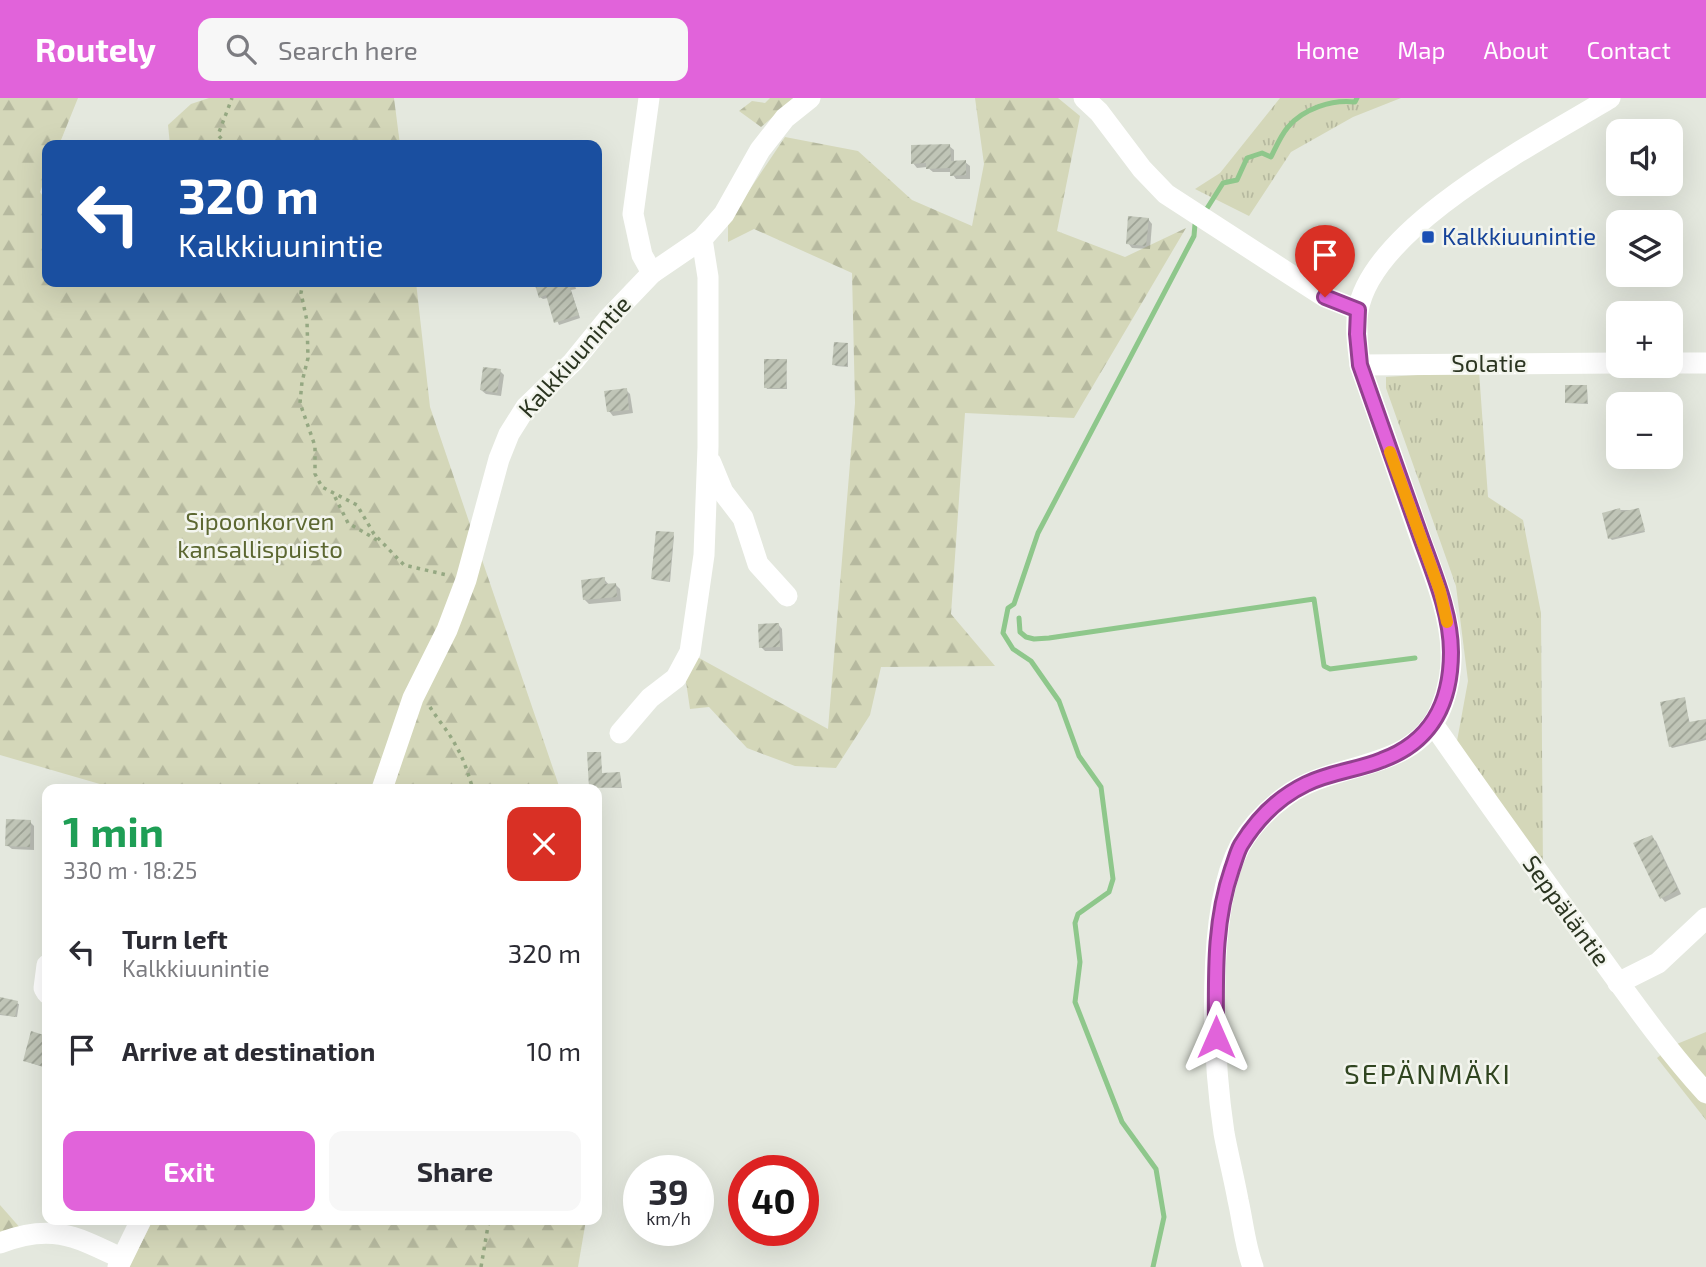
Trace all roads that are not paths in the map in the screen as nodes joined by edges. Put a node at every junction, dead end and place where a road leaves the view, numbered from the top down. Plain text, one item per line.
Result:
1 (649, 98) edge
2 (810, 98) edge
3 (1084, 98) edge
4 (1610, 98) edge
5 (702, 239) junction
6 (652, 273) junction
7 (1358, 310) junction
8 (1606, 363) edge
9 (1683, 363) edge
10 (1706, 363) edge
11 (1360, 365) junction
12 (708, 447) junction
13 (787, 596) dead end
14 (1433, 724) junction
15 (620, 733) dead end
16 (384, 784) edge
17 (1706, 918) edge
18 (1618, 983) junction
19 (1706, 1093) edge
20 (138, 1225) edge
21 (0, 1243) edge
22 (119, 1263) edge
23 (1252, 1267) edge

1 - 6 street
2 - 5 street, Kalkkiuunintie
3 - 7 street
4 - 7 street
5 - 6 street, Kalkkiuunintie
5 - 12 street
6 - 16 street, Kalkkiuunintie
7 - 11 street
8 - 11 street, Solatie
9 - 10 street
11 - 14 street
12 - 13 street
12 - 15 street
14 - 18 street, Seppäläntie
14 - 23 street
17 - 18 street
18 - 19 street, Seppäläntie
20 - 22 street
21 - 22 street

